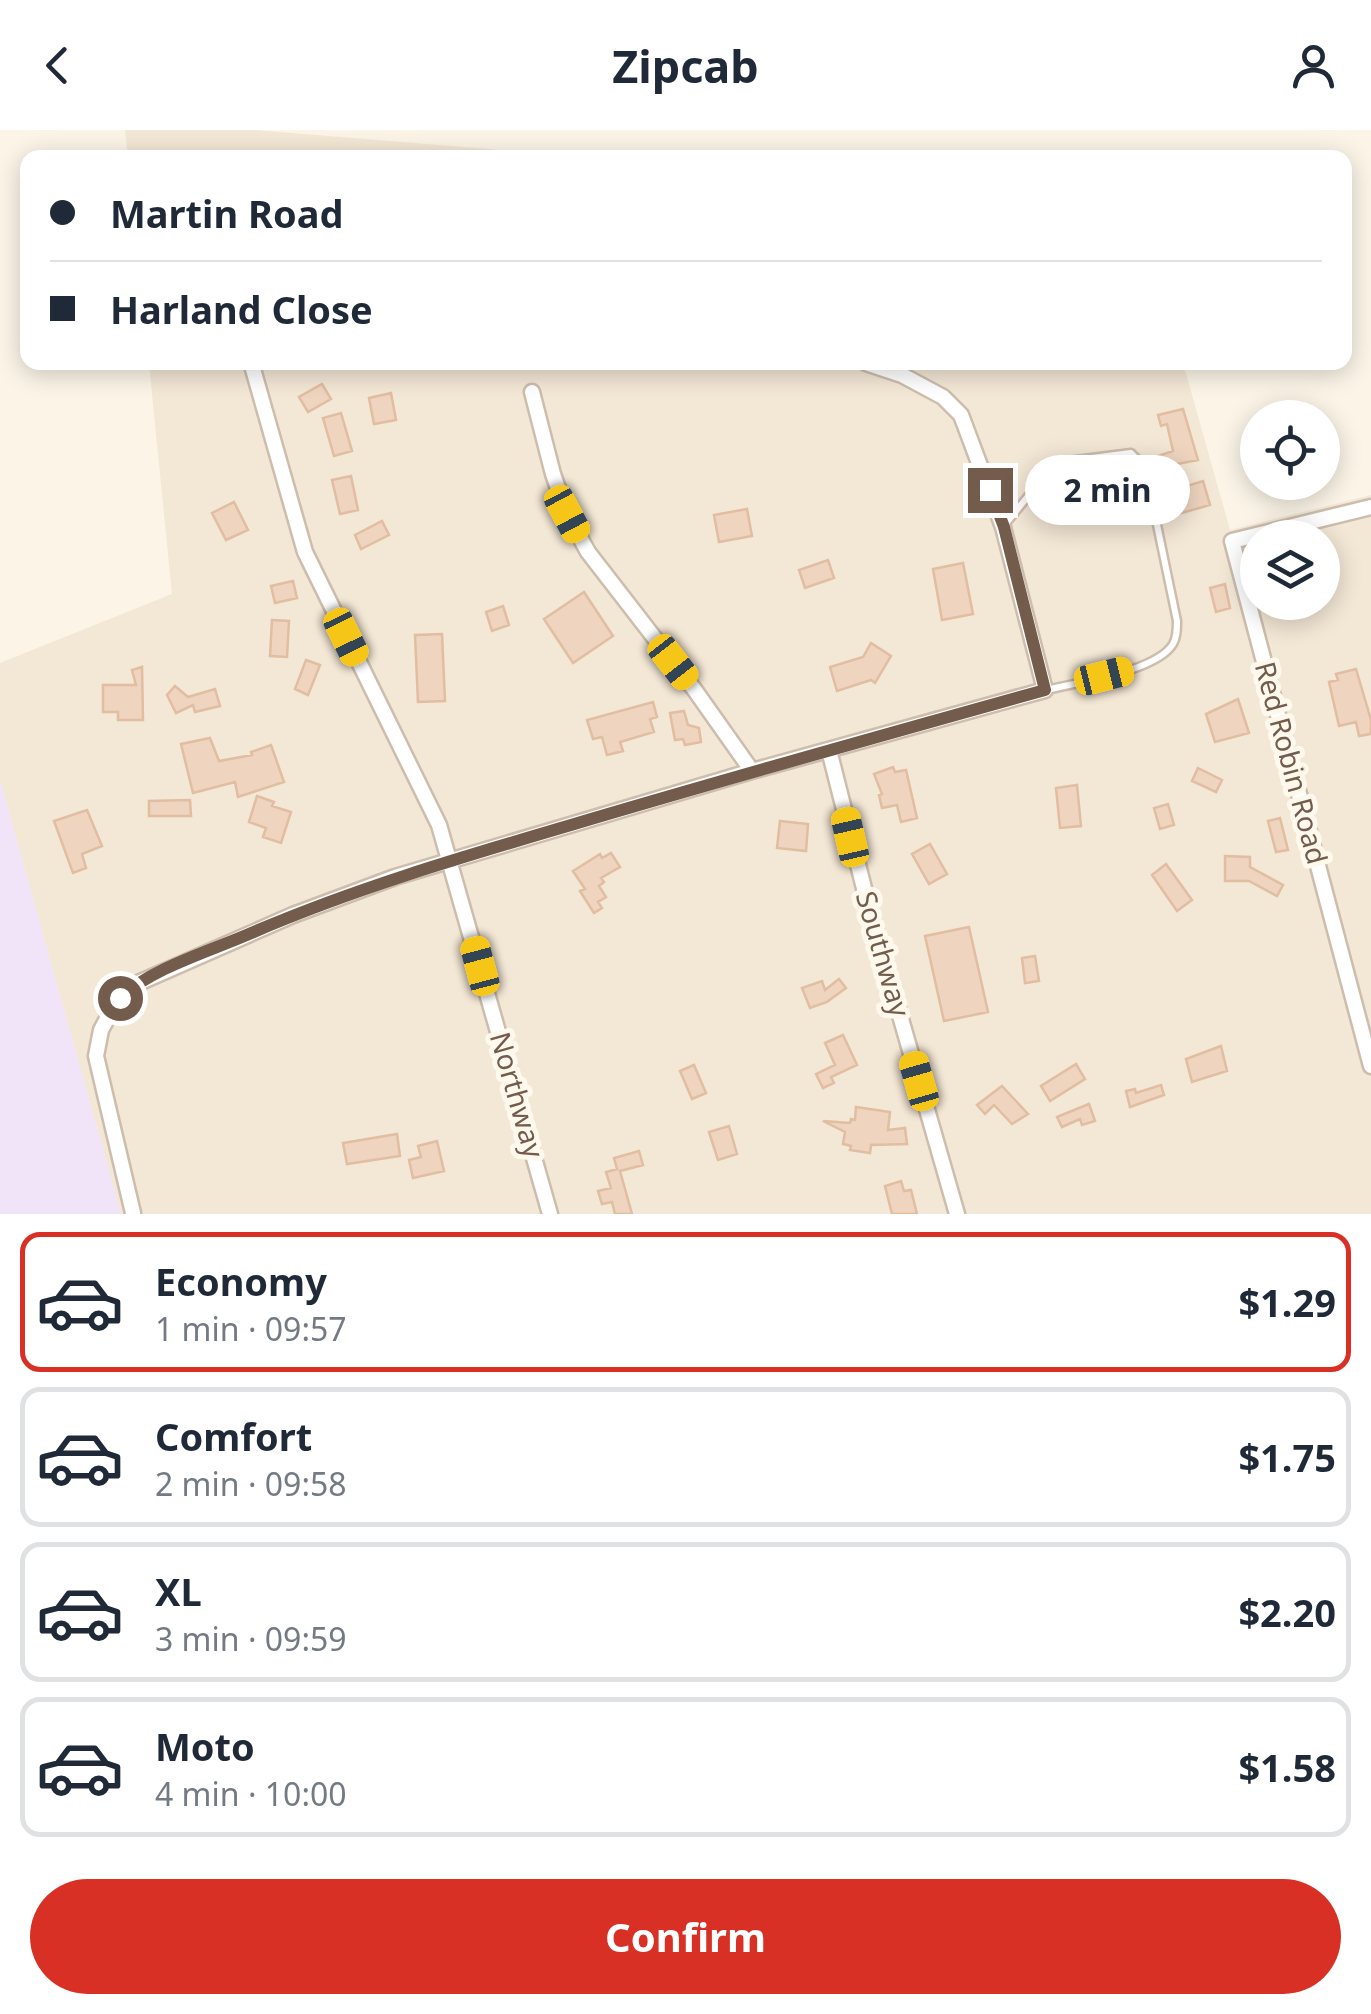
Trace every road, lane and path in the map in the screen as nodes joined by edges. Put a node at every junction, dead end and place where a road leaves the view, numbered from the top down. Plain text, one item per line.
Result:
1 (253, 370) edge
2 (887, 370) edge
3 (532, 392) dead end
4 (1371, 506) edge
5 (1004, 527) junction
6 (1045, 690) junction
7 (829, 750) junction
8 (752, 771) junction
9 (451, 860) junction
10 (1371, 1066) edge
11 (133, 1213) edge
12 (550, 1214) edge
13 (956, 1214) edge

1 - 9 street, Northway
2 - 5 street
3 - 8 street
4 - 10 street, Red Robin Road
5 - 6 street
5 - 6 lane
6 - 7 street
7 - 8 street
7 - 13 street, Southway
8 - 9 street
9 - 11 street
9 - 12 street, Northway

